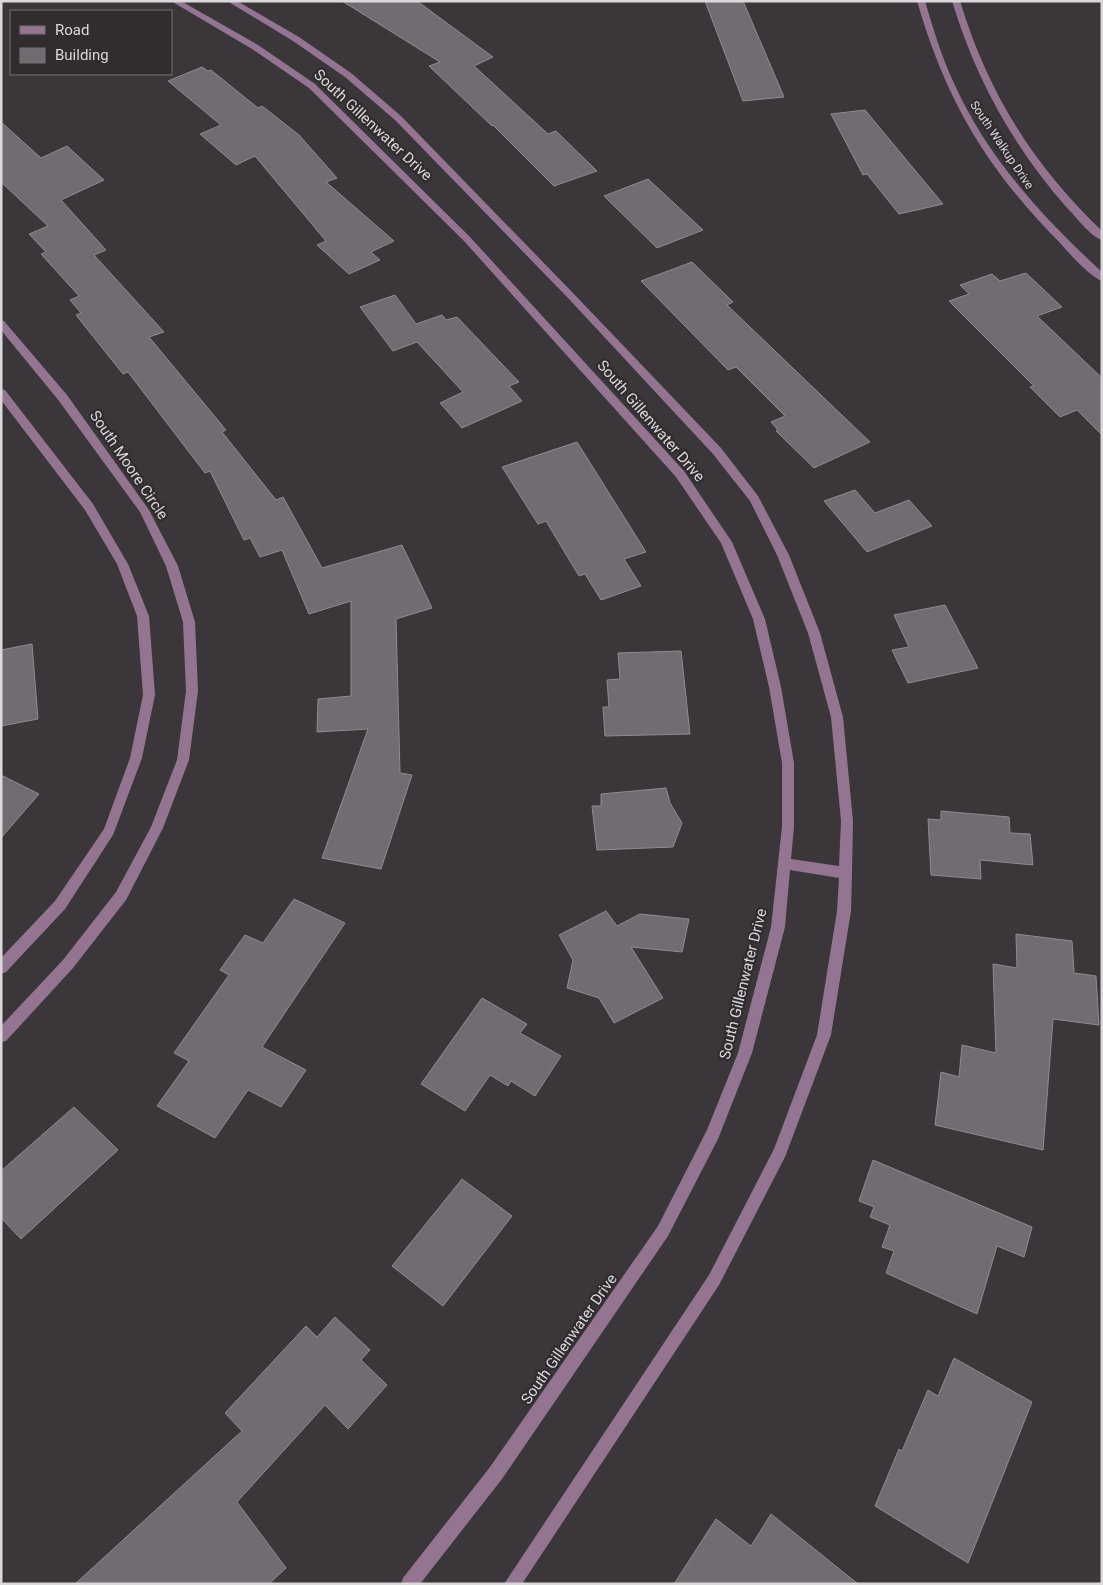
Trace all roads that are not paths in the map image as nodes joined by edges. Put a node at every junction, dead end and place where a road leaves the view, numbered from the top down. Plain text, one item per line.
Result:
1 (175, 1) edge
2 (231, 1) edge
3 (922, 1) edge
4 (956, 1) edge
5 (1102, 237) edge
6 (1102, 278) edge
7 (1, 323) edge
8 (1, 392) edge
9 (784, 864) junction
10 (846, 873) junction
11 (1, 968) edge
12 (1, 1036) edge
13 (409, 1584) edge
14 (512, 1584) edge

1 - 9 street, South Gillenwater Drive
2 - 10 street, South Gillenwater Drive
3 - 6 street, South Walkup Drive
4 - 5 street, South Walkup Drive
7 - 12 street, South Moore Circle
8 - 11 street
9 - 10 street
9 - 13 street, South Gillenwater Drive
10 - 14 street, South Gillenwater Drive

